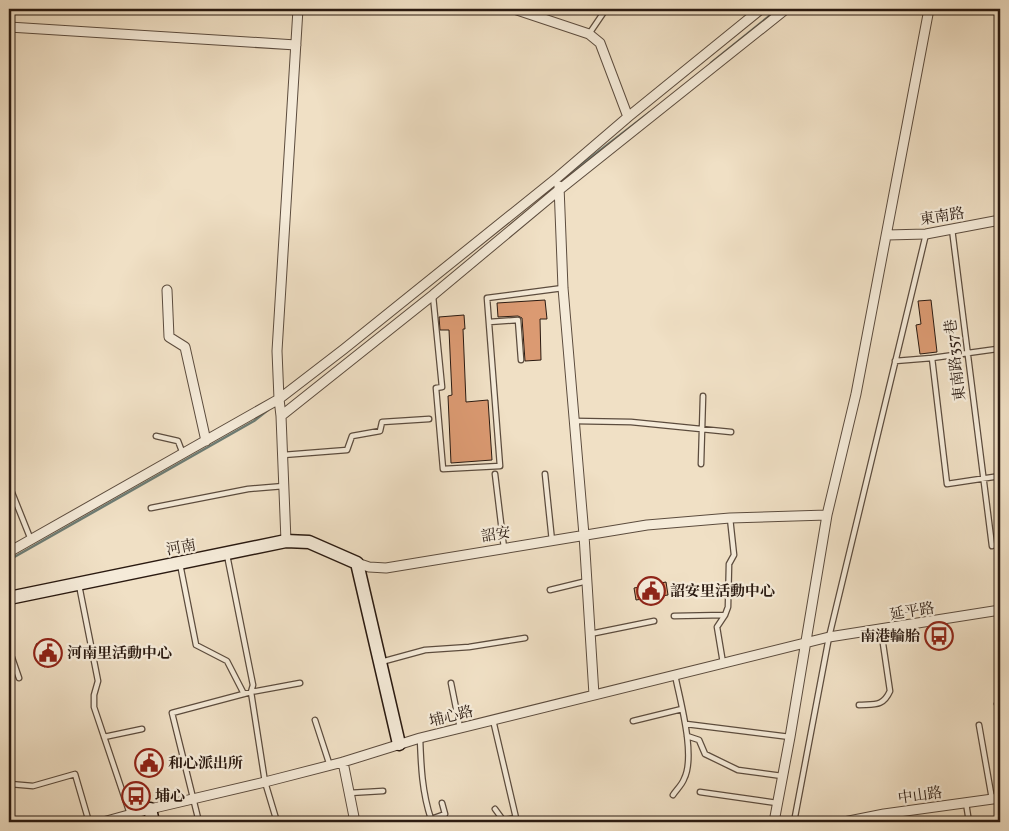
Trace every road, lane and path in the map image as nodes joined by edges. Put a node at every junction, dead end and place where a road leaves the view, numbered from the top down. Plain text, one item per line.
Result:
1 (298, 9) edge
2 (514, 9) edge
3 (606, 9) edge
4 (761, 9) edge
5 (786, 9) edge
6 (929, 9) edge
7 (9, 27) edge
8 (589, 34) junction
9 (296, 45) junction
10 (628, 117) junction
11 (558, 177) junction
12 (559, 190) junction
13 (1000, 220) edge
14 (952, 229) junction
15 (926, 234) junction
16 (887, 235) junction
17 (564, 288) junction
18 (167, 290) dead end
19 (433, 295) junction
20 (489, 322) junction
21 (997, 349) dead end
22 (967, 353) junction
23 (932, 358) junction
24 (521, 360) dead end
25 (895, 361) junction
26 (703, 396) dead end
27 (279, 398) junction
28 (281, 416) junction
29 (429, 420) dead end
30 (575, 421) junction
31 (702, 429) junction
32 (731, 432) dead end
33 (156, 436) dead end
34 (206, 441) junction
35 (183, 454) junction
36 (283, 455) junction
37 (701, 464) dead end
38 (495, 474) dead end
39 (545, 474) dead end
40 (1000, 476) edge
41 (982, 479) junction
42 (9, 485) edge
43 (284, 486) junction
44 (151, 508) dead end
45 (827, 515) junction
46 (730, 518) junction
47 (584, 535) junction
48 (30, 540) junction
49 (286, 541) junction
50 (552, 541) junction
51 (992, 546) dead end
52 (504, 550) junction
53 (9, 552) edge
54 (227, 554) junction
55 (180, 563) junction
56 (357, 563) junction
57 (587, 581) junction
58 (79, 584) junction
59 (550, 590) dead end
60 (9, 598) edge
61 (1000, 610) edge
62 (725, 615) junction
63 (674, 616) dead end
64 (654, 621) dead end
65 (881, 630) junction
66 (590, 634) junction
67 (829, 637) junction
68 (525, 638) dead end
69 (806, 643) junction
70 (9, 649) edge
71 (379, 662) junction
72 (723, 663) junction
73 (675, 675) junction
74 (18, 678) dead end
75 (300, 683) dead end
76 (451, 683) dead end
77 (251, 692) junction
78 (244, 694) junction
79 (594, 695) junction
80 (859, 705) dead end
81 (682, 709) junction
82 (315, 720) dead end
83 (492, 720) junction
84 (633, 721) dead end
85 (686, 724) junction
86 (979, 724) dead end
87 (460, 728) junction
88 (142, 729) dead end
89 (687, 736) junction
90 (104, 737) junction
91 (790, 737) junction
92 (420, 738) junction
93 (399, 744) junction
94 (343, 762) junction
95 (330, 766) junction
96 (782, 776) junction
97 (265, 782) junction
98 (10, 784) dead end
99 (382, 791) dead end
100 (700, 792) dead end
101 (349, 793) junction
102 (673, 795) dead end
103 (996, 798) edge
104 (193, 799) junction
105 (966, 802) junction
106 (442, 803) dead end
107 (777, 803) junction
108 (150, 809) junction
109 (495, 809) dead end
110 (130, 815) junction
111 (884, 818) edge
112 (89, 822) edge
113 (103, 822) edge
114 (153, 822) edge
115 (199, 822) edge
116 (277, 822) edge
117 (355, 822) edge
118 (774, 822) edge
119 (794, 822) edge
120 (844, 822) edge
121 (969, 822) edge

1 - 9 street
2 - 8 street
3 - 8 lane
4 - 10 street
5 - 12 street
6 - 16 street
7 - 9 street
8 - 10 street
9 - 27 street
10 - 11 street
11 - 12 street
11 - 27 street
12 - 17 street
12 - 19 street
13 - 14 street, 東南路
14 - 15 street, 東南路
14 - 22 lane, 東南路357巷
15 - 16 street, 東南路
15 - 25 lane
16 - 45 street
17 - 20 lane
17 - 30 street
18 - 34 street
19 - 20 lane
19 - 28 street
20 - 24 lane
21 - 22 lane
22 - 23 lane
22 - 41 lane, 東南路357巷
23 - 25 lane
23 - 41 lane
25 - 67 lane
26 - 31 lane
27 - 28 street
27 - 34 street
28 - 36 street
29 - 36 lane
30 - 31 lane
30 - 47 street
31 - 32 lane
31 - 37 lane
33 - 35 lane
34 - 35 street
35 - 48 street
36 - 43 street
38 - 52 lane
39 - 50 lane
40 - 41 lane
41 - 51 lane, 東南路357巷
42 - 48 lane
43 - 44 lane
43 - 49 street
45 - 46 street, 詔安
45 - 69 street
46 - 47 street, 詔安
46 - 62 lane
47 - 50 street, 詔安
47 - 57 street
48 - 53 street
49 - 54 street, 河南
49 - 56 street, 河南
50 - 52 street, 詔安
52 - 56 street, 詔安
54 - 55 street, 河南
54 - 77 lane
55 - 58 street, 河南
55 - 78 lane
56 - 71 street
57 - 59 lane
57 - 66 street
58 - 60 street, 河南
58 - 90 lane
61 - 65 street, 延平路
62 - 63 lane
62 - 72 lane
64 - 66 lane
65 - 67 street, 延平路
65 - 80 lane
66 - 79 street
67 - 69 street, 延平路
67 - 119 lane
68 - 71 lane
69 - 72 street, 埔心路
69 - 91 street
70 - 74 lane
71 - 93 street
72 - 73 street, 埔心路
73 - 79 street, 埔心路
73 - 81 lane
75 - 77 lane
76 - 87 lane
77 - 78 lane
77 - 97 lane
78 - 104 lane
79 - 83 street, 埔心路
81 - 84 lane
81 - 85 lane
82 - 95 lane
83 - 87 street, 埔心路
83 - 109 lane
85 - 89 lane
85 - 91 lane
86 - 103 lane
87 - 92 street, 埔心路
88 - 90 lane
89 - 96 lane
89 - 102 lane
90 - 110 lane
91 - 96 street
92 - 93 street, 埔心路
92 - 106 lane
93 - 94 street, 埔心路
94 - 95 street, 埔心路
94 - 101 street
95 - 97 street, 埔心路
96 - 107 street
97 - 104 street, 埔心路
97 - 116 lane
98 - 112 lane
99 - 101 lane
100 - 107 lane
101 - 117 street
103 - 105 street, 中山路
104 - 108 street, 埔心路
104 - 115 lane
105 - 111 street, 中山路
105 - 121 lane
107 - 118 street
108 - 110 street, 埔心路
108 - 114 street
110 - 113 street, 埔心路
111 - 120 street, 中山路

